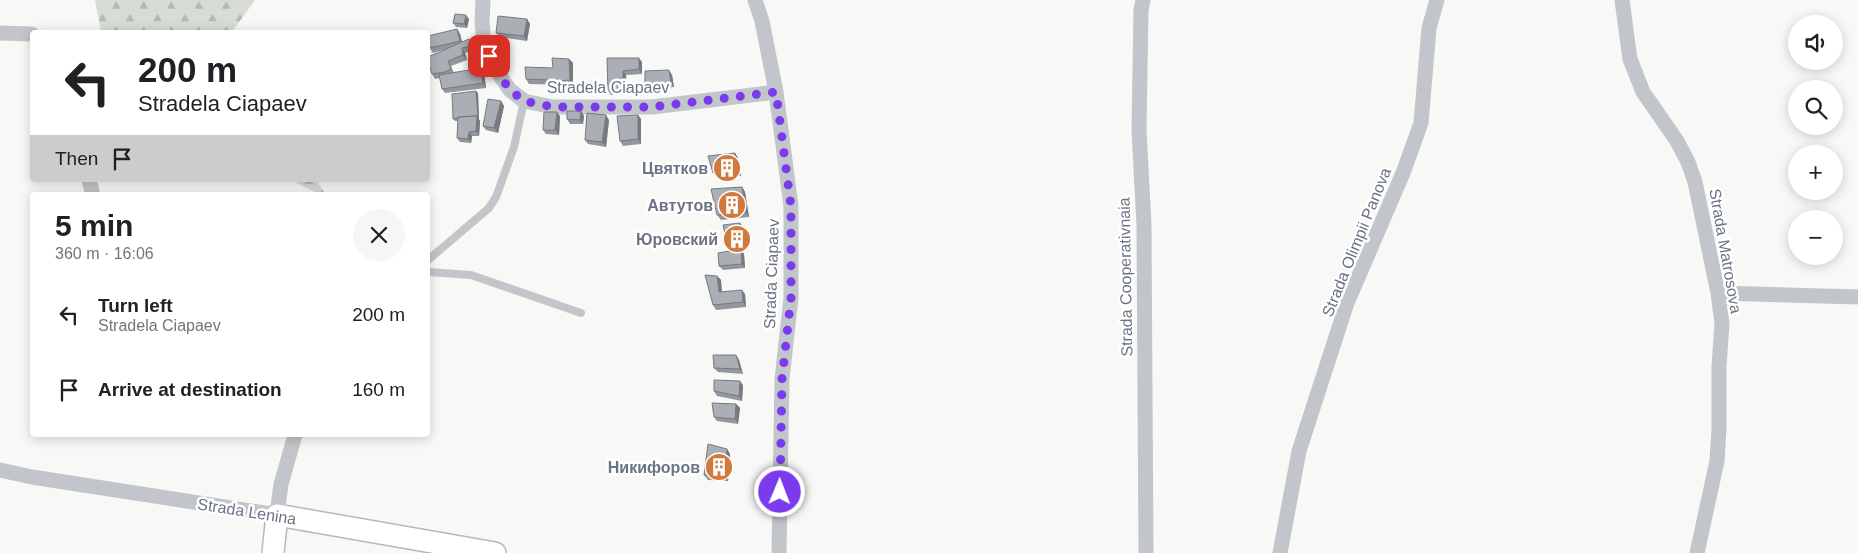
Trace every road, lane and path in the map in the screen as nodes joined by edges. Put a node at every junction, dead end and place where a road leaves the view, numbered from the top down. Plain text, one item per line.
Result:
1 (483, 0) edge
2 (755, 0) edge
3 (1143, 0) edge
4 (1437, 0) edge
5 (1622, 0) edge
6 (0, 33) edge
7 (30, 34) edge
8 (776, 92) junction
9 (524, 101) junction
10 (430, 258) edge
11 (430, 272) edge
12 (1718, 293) junction
13 (1858, 296) edge
14 (581, 313) dead end
15 (294, 437) edge
16 (0, 470) edge
17 (277, 516) junction
18 (273, 553) edge
19 (495, 553) edge
20 (779, 553) edge
21 (1146, 553) edge
22 (1280, 553) edge
23 (1697, 553) edge

1 - 9 street, Stradela Ciapaev
2 - 8 street, Strada Ciapaev
3 - 21 street, Strada Cooperativnaia
4 - 22 street, Strada Olimpii Panova
5 - 12 street, Strada Matrosova
6 - 7 street
8 - 9 street, Stradela Ciapaev
8 - 20 street, Strada Ciapaev
9 - 10 lane
11 - 14 lane
12 - 13 street
12 - 23 street, Strada Matrosova
15 - 17 street
16 - 17 street, Strada Lenina
17 - 18 street
17 - 19 street, Strada Lenina

